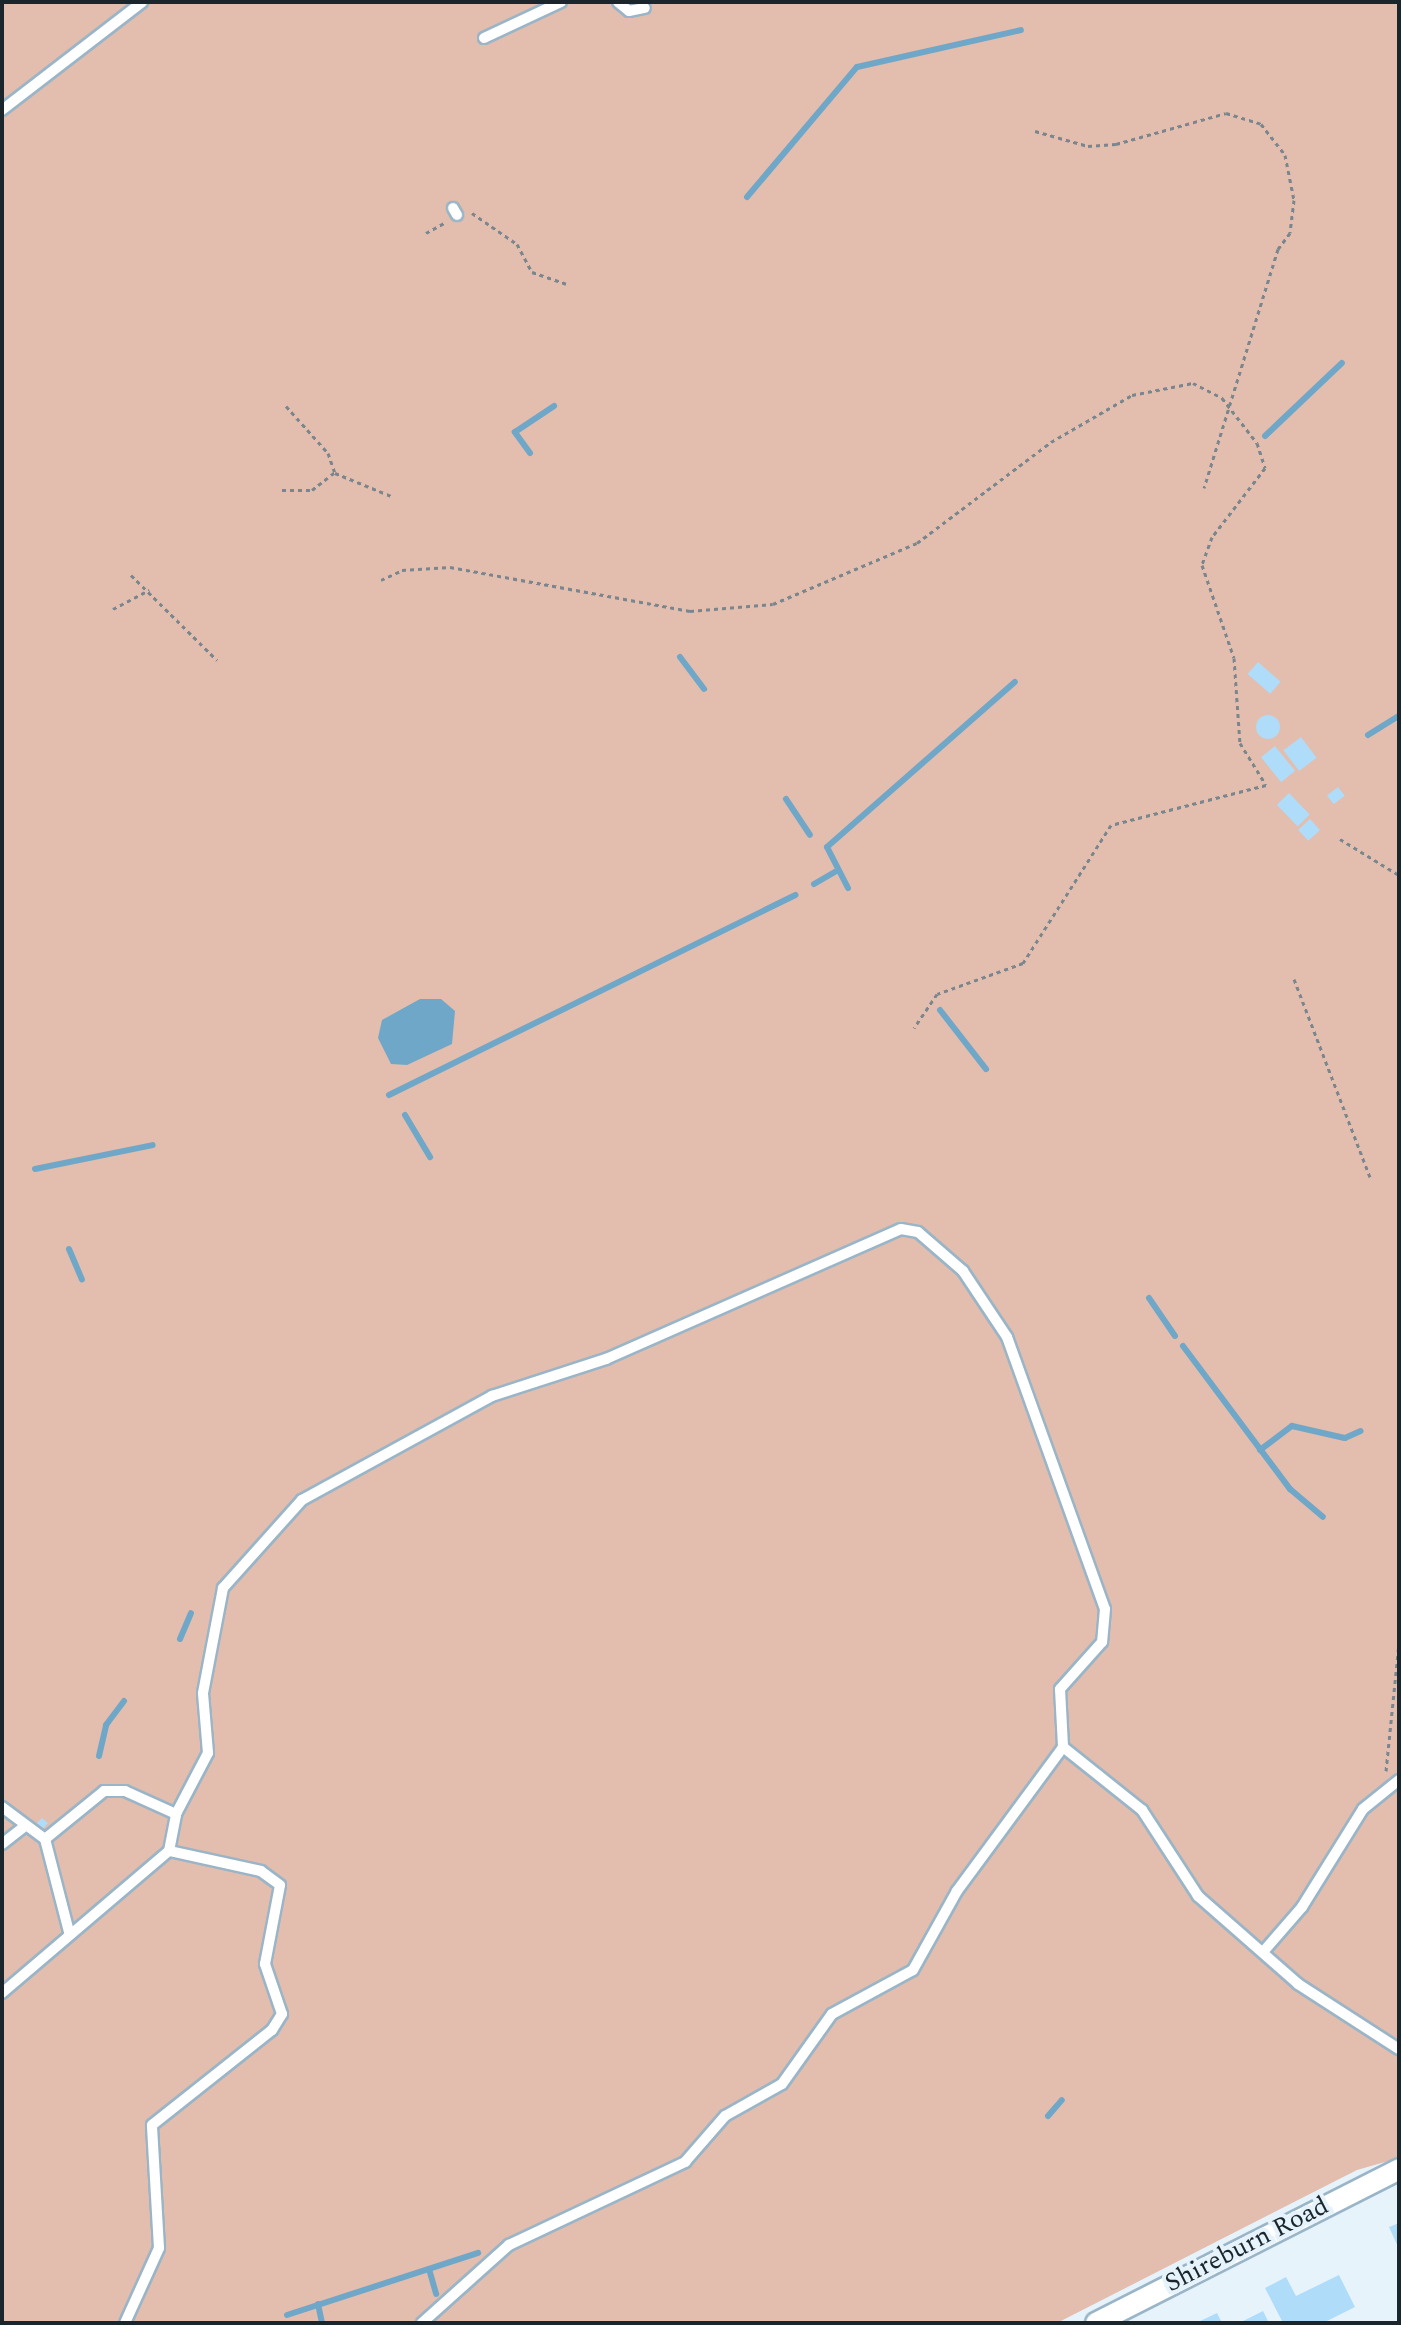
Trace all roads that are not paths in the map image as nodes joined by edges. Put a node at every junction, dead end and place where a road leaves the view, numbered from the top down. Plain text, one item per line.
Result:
1 (142, 2) edge
2 (561, 2) edge
3 (618, 2) edge
4 (645, 8) dead end
5 (484, 38) dead end
6 (2, 110) edge
7 (1063, 1747) junction
8 (1399, 1780) edge
9 (2, 1807) edge
10 (176, 1814) junction
11 (24, 1827) junction
12 (45, 1839) junction
13 (2, 1844) edge
14 (169, 1851) junction
15 (69, 1932) junction
16 (1263, 1952) junction
17 (2, 1993) edge
18 (1399, 2049) edge
19 (1399, 2169) edge
20 (125, 2323) edge
21 (422, 2323) edge
22 (1096, 2323) edge

1 - 6 lane
2 - 5 lane
3 - 4 lane
7 - 10 lane
7 - 16 lane
7 - 21 lane
8 - 16 lane
9 - 11 lane
10 - 12 lane
10 - 14 lane
11 - 12 lane
11 - 13 lane
12 - 15 lane
14 - 15 lane
14 - 20 lane
15 - 17 lane
16 - 18 lane
19 - 22 street, Shireburn Road

